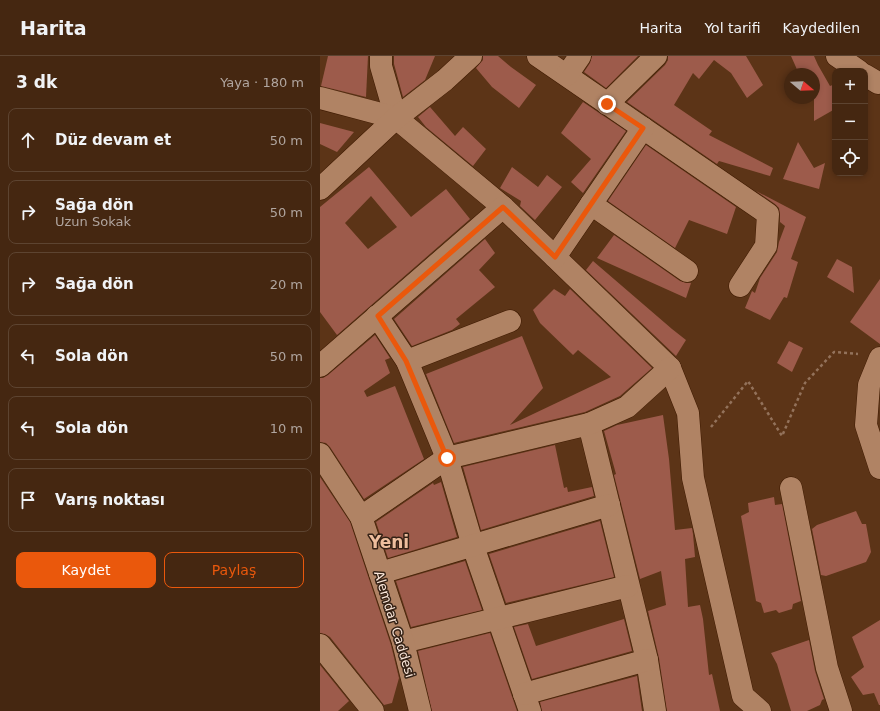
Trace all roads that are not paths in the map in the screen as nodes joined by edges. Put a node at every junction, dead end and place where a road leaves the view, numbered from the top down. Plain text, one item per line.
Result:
1 (381, 56) edge
2 (471, 56) edge
3 (538, 56) edge
4 (580, 56) edge
5 (656, 56) edge
6 (837, 56) edge
7 (855, 68) edge
8 (567, 75) junction
9 (320, 98) edge
10 (607, 104) junction
11 (396, 118) junction
12 (643, 128) junction
13 (320, 189) edge
14 (590, 204) junction
15 (503, 207) junction
16 (555, 257) junction
17 (687, 271) dead end
18 (740, 286) dead end
19 (378, 316) junction
20 (510, 321) dead end
21 (872, 356) edge
22 (406, 361) junction
23 (320, 366) edge
24 (670, 368) junction
25 (589, 424) junction
26 (320, 454) edge
27 (447, 458) junction
28 (880, 468) edge
29 (791, 488) dead end
30 (609, 505) junction
31 (360, 517) junction
32 (473, 546) junction
33 (380, 573) junction
34 (628, 586) junction
35 (498, 618) junction
36 (403, 642) junction
37 (320, 645) edge
38 (647, 660) junction
39 (527, 703) edge
40 (373, 711) edge
41 (420, 711) edge
42 (655, 711) edge
43 (760, 711) edge
44 (841, 711) edge

1 - 11 street
2 - 11 street
3 - 8 street
4 - 8 street
5 - 10 street
6 - 7 street
8 - 10 street
9 - 11 street
10 - 12 street
11 - 13 street
11 - 15 street
12 - 14 street
12 - 18 street
14 - 16 street
14 - 17 street
15 - 16 street
15 - 19 street
16 - 24 street
19 - 22 street
19 - 23 street
20 - 22 street
21 - 28 street
22 - 27 street
24 - 25 street
24 - 43 street
25 - 27 street
25 - 30 street
26 - 31 street, Alemdar Caddesi
27 - 31 street
27 - 32 street
29 - 44 street
30 - 32 street
30 - 34 street
31 - 33 street, Alemdar Caddesi
32 - 33 street
32 - 35 street
33 - 36 street, Alemdar Caddesi
34 - 35 street
34 - 38 street
35 - 36 street
35 - 39 street
36 - 41 street, Alemdar Caddesi
37 - 40 street
38 - 39 street
38 - 42 street

